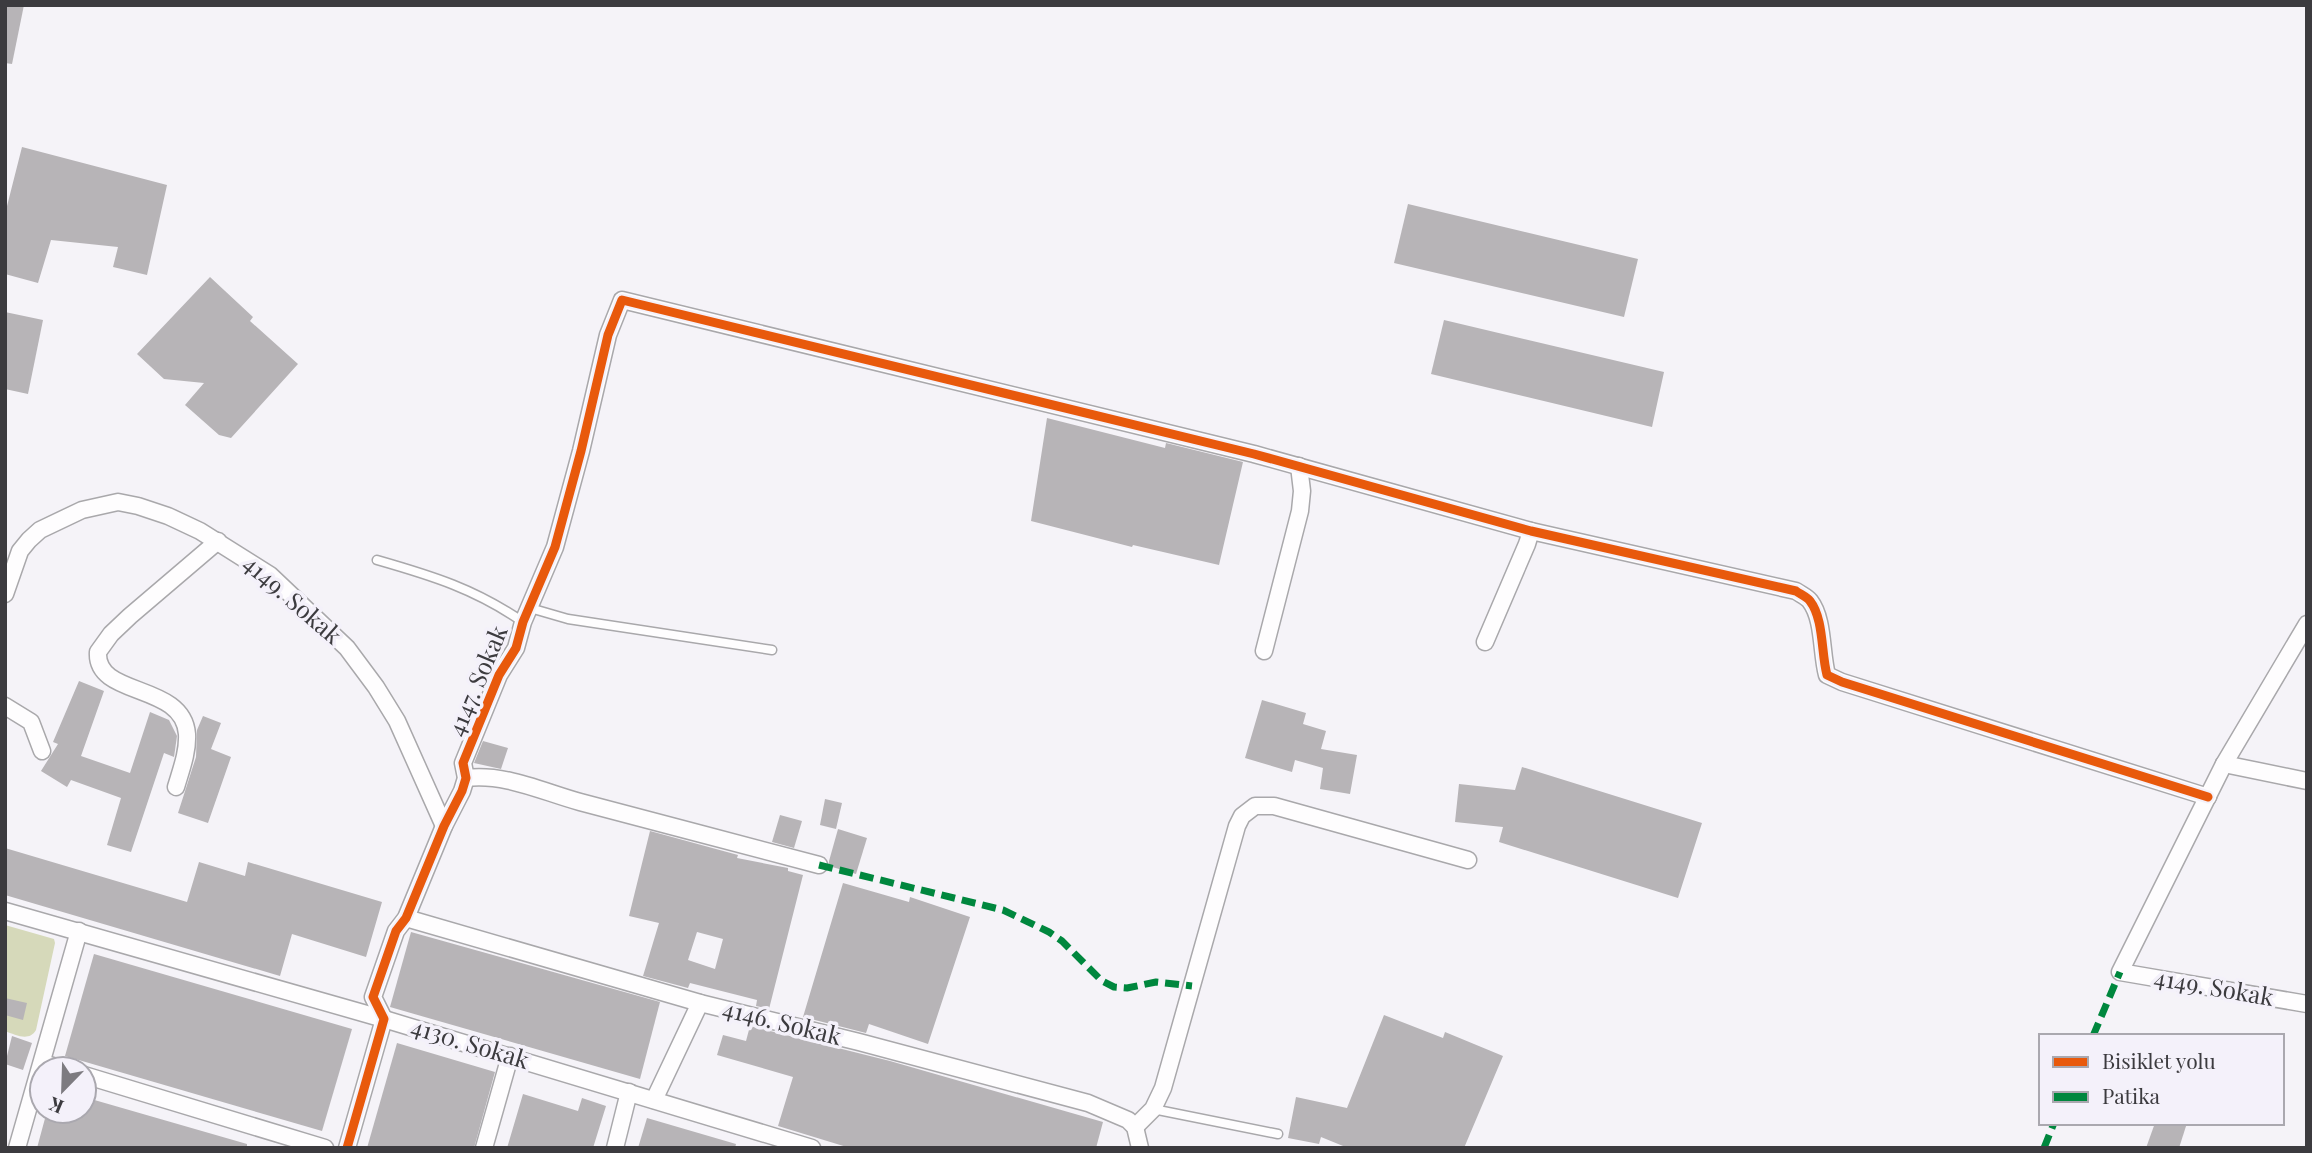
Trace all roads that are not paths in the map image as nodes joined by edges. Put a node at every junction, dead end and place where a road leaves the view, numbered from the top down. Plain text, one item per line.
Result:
1 (1299, 466) junction
2 (1531, 531) junction
3 (218, 541) junction
4 (377, 560) dead end
5 (5, 594) edge
6 (527, 615) junction
7 (2307, 624) edge
8 (1485, 642) dead end
9 (772, 650) dead end
10 (1264, 651) dead end
11 (5, 706) edge
12 (42, 751) dead end
13 (2224, 764) junction
14 (466, 778) junction
15 (2307, 781) edge
16 (176, 787) dead end
17 (2208, 797) junction
18 (444, 826) junction
19 (1468, 860) dead end
20 (818, 865) dead end
21 (5, 911) edge
22 (406, 918) junction
23 (79, 931) junction
24 (700, 1003) junction
25 (2307, 1004) edge
26 (384, 1019) junction
27 (44, 1055) edge
28 (510, 1056) junction
29 (98, 1079) edge
30 (629, 1093) junction
31 (654, 1100) junction
32 (1153, 1109) junction
33 (28, 1111) edge
34 (1135, 1127) junction
35 (1278, 1134) dead end
36 (763, 1141) edge
37 (17, 1148) edge
38 (325, 1148) edge
39 (347, 1148) edge
40 (484, 1148) edge
41 (615, 1148) edge
42 (812, 1148) edge
43 (1140, 1148) edge

1 - 2 street
1 - 6 street, 4147. Sokak
1 - 10 street
2 - 8 street
2 - 17 street
3 - 5 street, 4149. Sokak
3 - 16 street
3 - 18 street, 4149. Sokak
4 - 6 lane
6 - 9 lane
6 - 14 street, 4147. Sokak
7 - 13 street
11 - 12 street
13 - 15 street
13 - 17 street
14 - 18 street, 4147. Sokak
14 - 20 street
17 - 25 street, 4149. Sokak
18 - 22 street, 4147. Sokak
19 - 32 street
21 - 23 street, 4130. Sokak
22 - 24 street, 4146. Sokak
22 - 26 street, 4147. Sokak
23 - 26 street, 4130. Sokak
23 - 27 street
24 - 31 street
24 - 34 street, 4146. Sokak
26 - 28 street, 4130. Sokak
26 - 39 street, 4147. Sokak
28 - 30 street, 4130. Sokak
28 - 40 street
29 - 38 street
30 - 31 street, 4130. Sokak
30 - 41 street
31 - 36 street, 4130. Sokak
32 - 34 street
32 - 35 lane
33 - 37 street
34 - 43 street
36 - 42 street, 4130. Sokak

